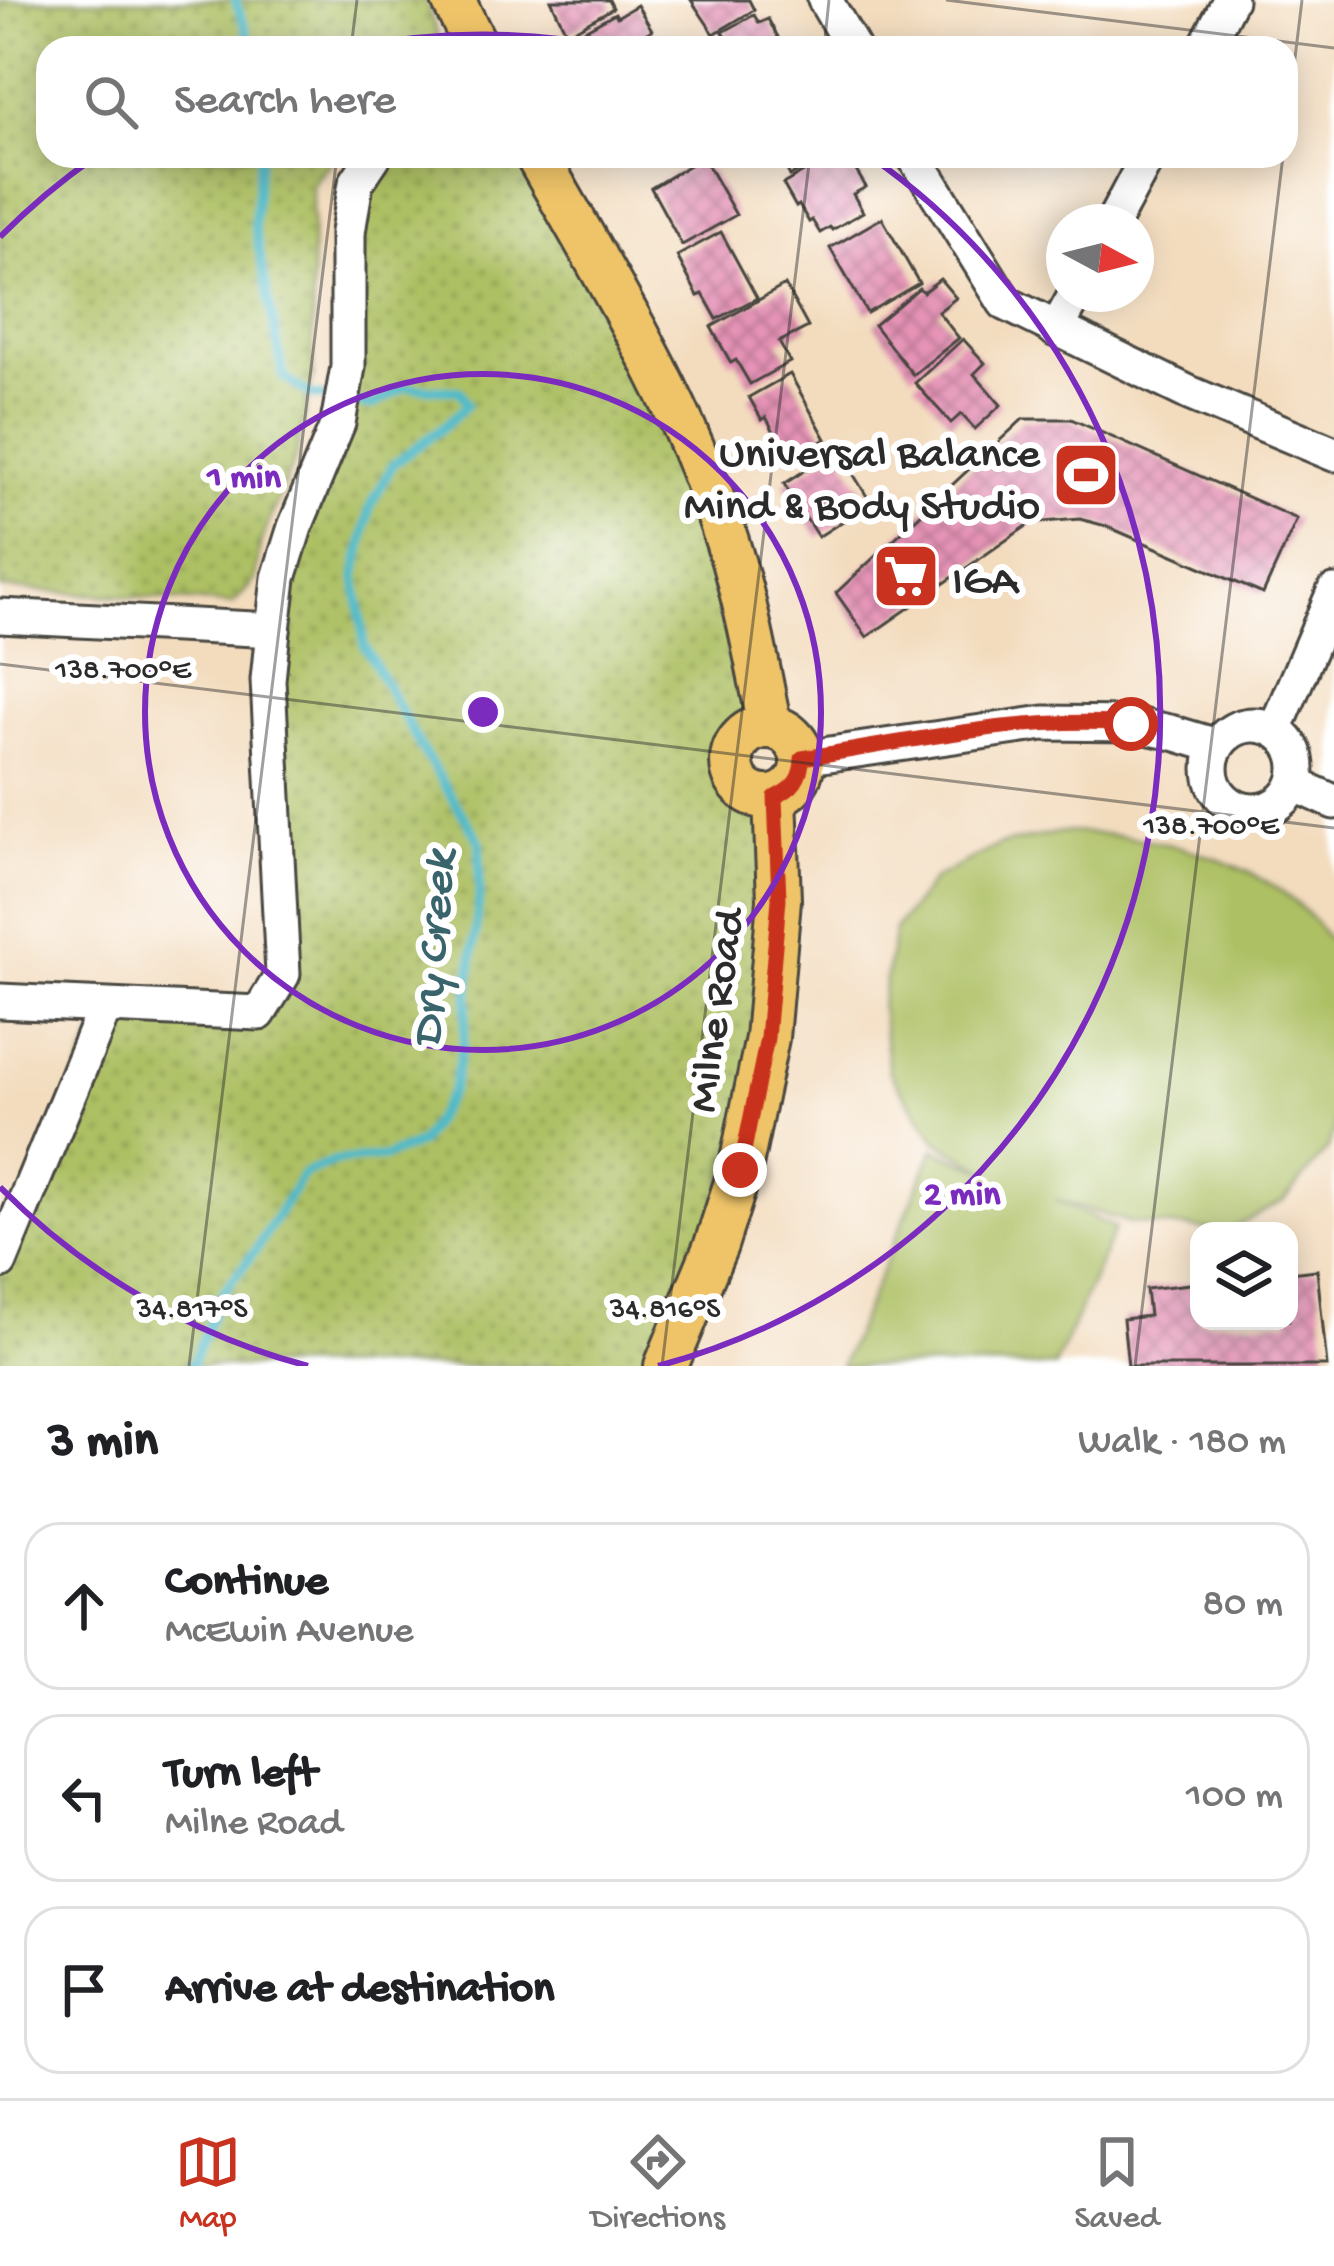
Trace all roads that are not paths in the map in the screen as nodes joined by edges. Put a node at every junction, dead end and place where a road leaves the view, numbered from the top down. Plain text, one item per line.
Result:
1 (453, 0) edge
2 (825, 0) edge
3 (1230, 0) edge
4 (471, 36) edge
5 (846, 36) edge
6 (1211, 36) edge
7 (366, 168) edge
8 (544, 168) edge
9 (921, 168) edge
10 (1142, 168) edge
11 (1123, 204) edge
12 (1066, 312) edge
13 (1057, 330) junction
14 (1334, 454) edge
15 (1334, 592) edge
16 (0, 616) edge
17 (273, 630) junction
18 (770, 727) junction
19 (1275, 730) junction
20 (1217, 746) junction
21 (802, 758) junction
22 (1294, 784) junction
23 (775, 797) junction
24 (1334, 802) edge
25 (0, 1001) edge
26 (105, 1007) junction
27 (0, 1262) edge
28 (666, 1366) edge

1 - 4 main road
2 - 5 street
3 - 6 street
7 - 17 street
8 - 18 main road
9 - 13 street
10 - 11 street
12 - 13 street
13 - 14 street
15 - 19 street
16 - 17 street
17 - 26 street
18 - 21 main road
18 - 23 main road
19 - 20 street
19 - 22 street
20 - 21 street
20 - 22 street
21 - 23 main road
22 - 24 street
23 - 28 main road, Milne Road
25 - 26 street
26 - 27 street

